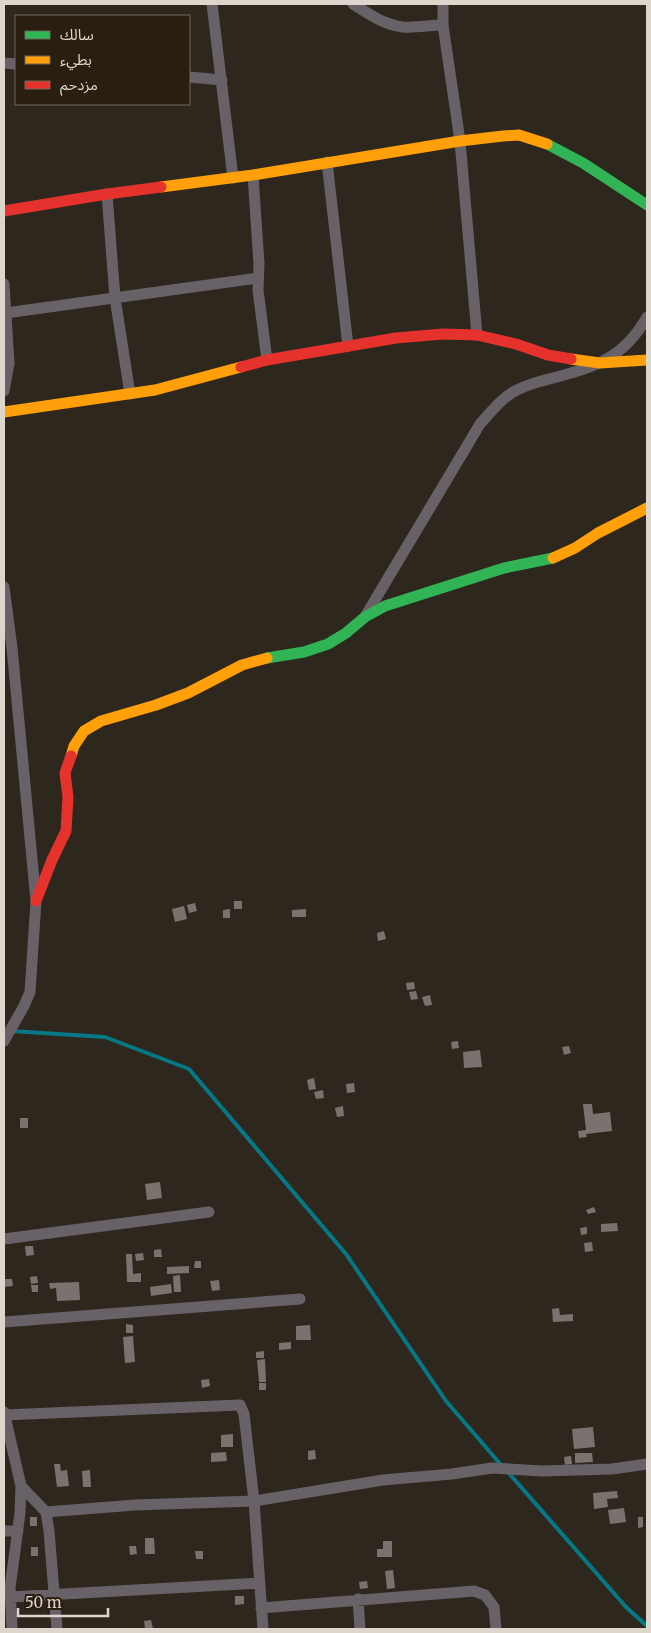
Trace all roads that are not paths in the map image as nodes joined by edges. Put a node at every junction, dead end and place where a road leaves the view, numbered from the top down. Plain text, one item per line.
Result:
1 (212, 4) edge
2 (355, 4) edge
3 (442, 4) edge
4 (444, 25) junction
5 (190, 77) edge
6 (222, 80) junction
7 (460, 141) junction
8 (327, 162) junction
9 (253, 175) junction
10 (232, 178) junction
11 (107, 194) junction
12 (647, 205) edge
13 (4, 210) edge
14 (258, 278) junction
15 (4, 284) edge
16 (115, 298) junction
17 (6, 313) junction
18 (647, 317) edge
19 (477, 335) junction
20 (348, 346) junction
21 (267, 360) junction
22 (647, 360) edge
23 (600, 363) junction
24 (4, 391) edge
25 (130, 394) junction
26 (4, 412) edge
27 (647, 508) edge
28 (4, 587) edge
29 (365, 617) junction
30 (12, 648) junction
31 (4, 657) edge
32 (36, 902) junction
33 (4, 1041) edge
34 (210, 1212) dead end
35 (4, 1239) edge
36 (300, 1300) dead end
37 (4, 1322) edge
38 (4, 1414) edge
39 (647, 1464) edge
40 (21, 1486) junction
41 (254, 1501) junction
42 (46, 1512) junction
43 (4, 1531) edge
44 (18, 1531) junction
45 (260, 1583) junction
46 (54, 1594) junction
47 (10, 1597) junction
48 (358, 1599) junction
49 (261, 1608) junction
50 (12, 1629) edge
51 (57, 1629) edge
52 (262, 1629) edge
53 (360, 1629) edge
54 (496, 1629) edge

1 - 6 street
2 - 4 street
3 - 4 street
4 - 7 street
5 - 6 street
6 - 10 street
7 - 8 street
7 - 12 street
7 - 19 street
8 - 9 street
8 - 20 street
9 - 10 street
9 - 14 street
10 - 11 street
11 - 13 street
11 - 16 street
14 - 16 street
14 - 21 street
15 - 17 street
16 - 17 street
16 - 25 street
17 - 24 street
18 - 23 street
19 - 20 street
19 - 23 street
20 - 21 street
21 - 25 street
22 - 23 street
23 - 29 street
25 - 26 street
27 - 29 street
28 - 30 street
29 - 32 street
30 - 31 street
30 - 32 street
32 - 33 street
34 - 35 street
36 - 37 street
38 - 40 street
38 - 41 street
39 - 41 street
40 - 42 street
40 - 44 street
41 - 42 street
41 - 45 street
42 - 46 street
43 - 44 street
44 - 47 street
45 - 46 street
45 - 49 street
46 - 47 street
46 - 51 street
47 - 50 street
48 - 49 street
48 - 53 street
48 - 54 street
49 - 52 street

